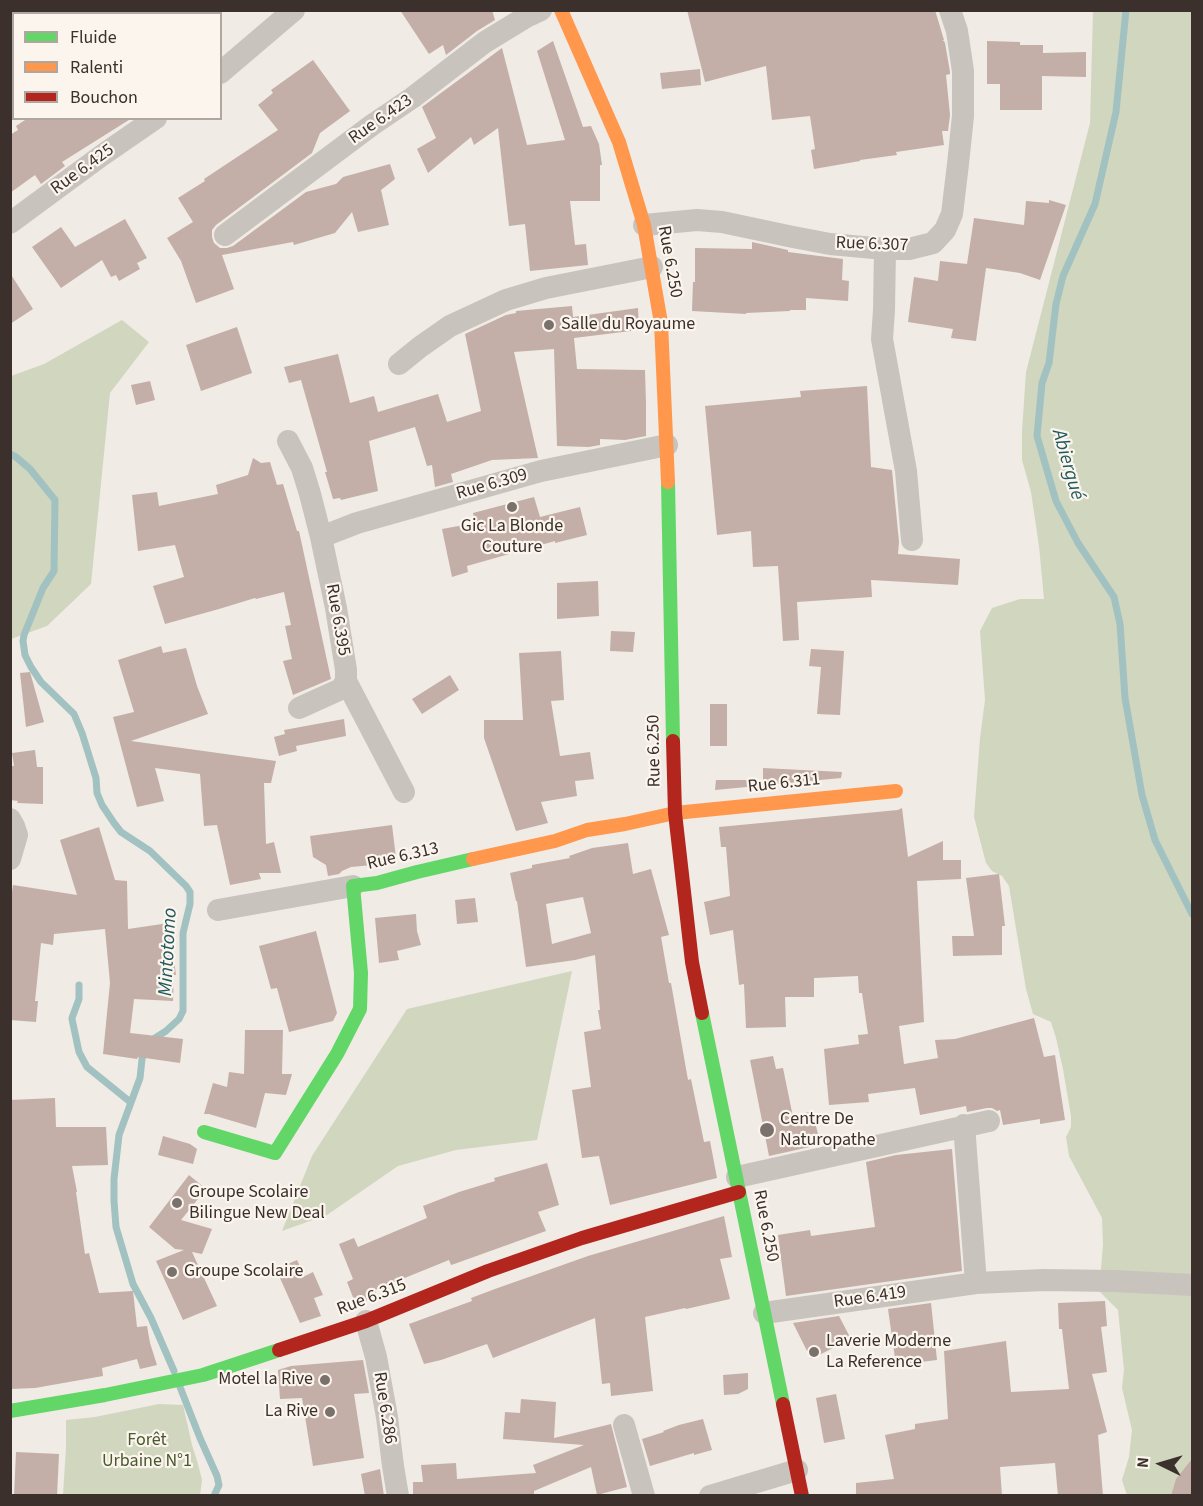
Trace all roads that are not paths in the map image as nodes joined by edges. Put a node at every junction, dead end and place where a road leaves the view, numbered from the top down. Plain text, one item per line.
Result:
1 (294, 10) edge
2 (541, 10) edge
3 (561, 10) edge
4 (950, 10) edge
5 (222, 71) edge
6 (153, 120) edge
7 (10, 223) edge
8 (644, 225) junction
9 (225, 235) dead end
10 (885, 249) junction
11 (652, 267) junction
12 (399, 364) dead end
13 (288, 441) dead end
14 (667, 445) junction
15 (321, 537) junction
16 (912, 540) dead end
17 (346, 681) junction
18 (299, 708) dead end
19 (896, 791) dead end
20 (404, 792) dead end
21 (675, 813) junction
22 (10, 819) edge
23 (10, 859) edge
24 (353, 886) junction
25 (218, 910) dead end
26 (989, 1121) dead end
27 (964, 1125) junction
28 (204, 1132) dead end
29 (738, 1184) junction
30 (976, 1283) junction
31 (1191, 1285) edge
32 (764, 1313) junction
33 (366, 1321) junction
34 (10, 1411) edge
35 (624, 1425) dead end
36 (797, 1470) junction
37 (398, 1496) edge
38 (644, 1496) edge
39 (710, 1496) edge
40 (802, 1496) edge

1 - 5 street
2 - 9 street, Rue 6.423
3 - 8 street, Rue 6.250
4 - 10 street, Rue 6.307
6 - 7 street, Rue 6.425
8 - 10 street, Rue 6.307
8 - 11 street, Rue 6.250
10 - 16 street
11 - 12 street
11 - 14 street, Rue 6.250
13 - 15 street, Rue 6.395
14 - 15 street, Rue 6.309
14 - 21 street, Rue 6.250
15 - 17 street, Rue 6.395
17 - 18 street
17 - 20 street, Rue 6.395
19 - 21 street, Rue 6.311
21 - 24 street, Rue 6.313
21 - 29 street, Rue 6.250
22 - 23 street
24 - 25 street
24 - 28 street, Rue 6.313
26 - 27 street
27 - 29 street
27 - 30 street
29 - 32 street, Rue 6.250
29 - 33 street, Rue 6.315
30 - 31 street, Rue 6.419
30 - 32 street, Rue 6.419
32 - 36 street, Rue 6.250
33 - 34 street, Rue 6.315
33 - 37 street, Rue 6.286
35 - 38 street
36 - 39 street
36 - 40 street, Rue 6.250

